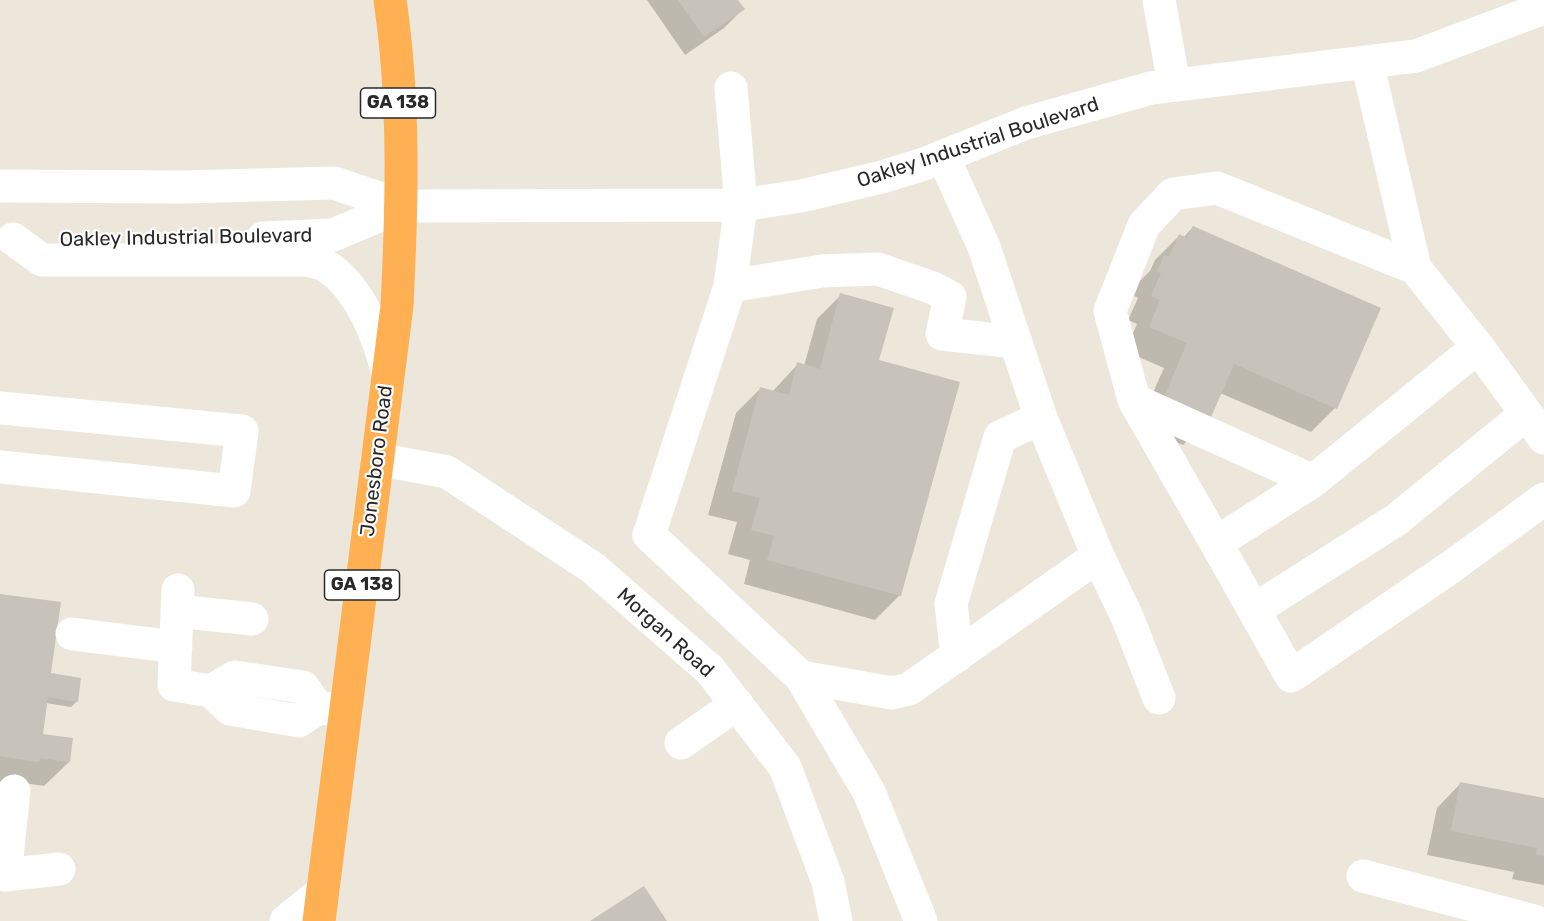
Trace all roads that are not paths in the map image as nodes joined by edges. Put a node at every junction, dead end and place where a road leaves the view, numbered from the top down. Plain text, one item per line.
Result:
1 (390, 0) edge
2 (1160, 0) edge
3 (1525, 9) edge
4 (1367, 62) junction
5 (1174, 85) junction
6 (731, 88) dead end
7 (943, 156) junction
8 (0, 186) edge
9 (741, 205) junction
10 (402, 206) junction
11 (7, 239) edge
12 (1415, 268) junction
13 (730, 286) junction
14 (1016, 342) junction
15 (1478, 347) junction
16 (388, 374) junction
17 (1134, 400) junction
18 (0, 408) edge
19 (1041, 418) junction
20 (1535, 426) edge
21 (377, 459) junction
22 (0, 467) edge
23 (1314, 481) junction
24 (1544, 499) edge
25 (1216, 543) junction
26 (1098, 556) junction
27 (1254, 610) junction
28 (252, 619) dead end
29 (72, 634) dead end
30 (176, 647) junction
31 (957, 656) junction
32 (801, 677) junction
33 (1159, 698) dead end
34 (737, 704) junction
35 (332, 709) junction
36 (681, 743) dead end
37 (14, 791) dead end
38 (59, 869) dead end
39 (1363, 876) dead end
40 (321, 906) edge
41 (286, 921) edge
42 (836, 921) edge
43 (921, 921) edge
44 (1534, 921) edge

1 - 10 highway, Jonesboro Road / GA 138
2 - 5 street
3 - 4 street, Oakley Industrial Boulevard
4 - 5 street, Oakley Industrial Boulevard
4 - 12 street
5 - 7 street, Oakley Industrial Boulevard
6 - 9 street
7 - 9 street, Oakley Industrial Boulevard
7 - 14 street
8 - 10 street, Oakley Industrial Boulevard
9 - 10 street, Oakley Industrial Boulevard
9 - 13 street
10 - 11 street, Oakley Industrial Boulevard
10 - 16 highway, Jonesboro Road / GA 138
11 - 16 street
12 - 15 street
12 - 17 street
13 - 14 street
13 - 32 street
14 - 19 street
15 - 20 street
15 - 23 street
16 - 21 highway, Jonesboro Road / GA 138
17 - 23 street
17 - 25 street
18 - 22 street
19 - 26 street
19 - 31 street
20 - 27 street
21 - 34 street, Morgan Road
21 - 35 highway, Jonesboro Road / GA 138
23 - 25 street
24 - 27 street
25 - 27 street
26 - 31 street
26 - 33 street
28 - 30 street
29 - 30 street
30 - 35 street
31 - 32 street
32 - 43 street
34 - 36 street
34 - 42 street, Morgan Road
35 - 40 highway, Jonesboro Road / GA 138
37 - 38 street
39 - 44 street
40 - 41 street

